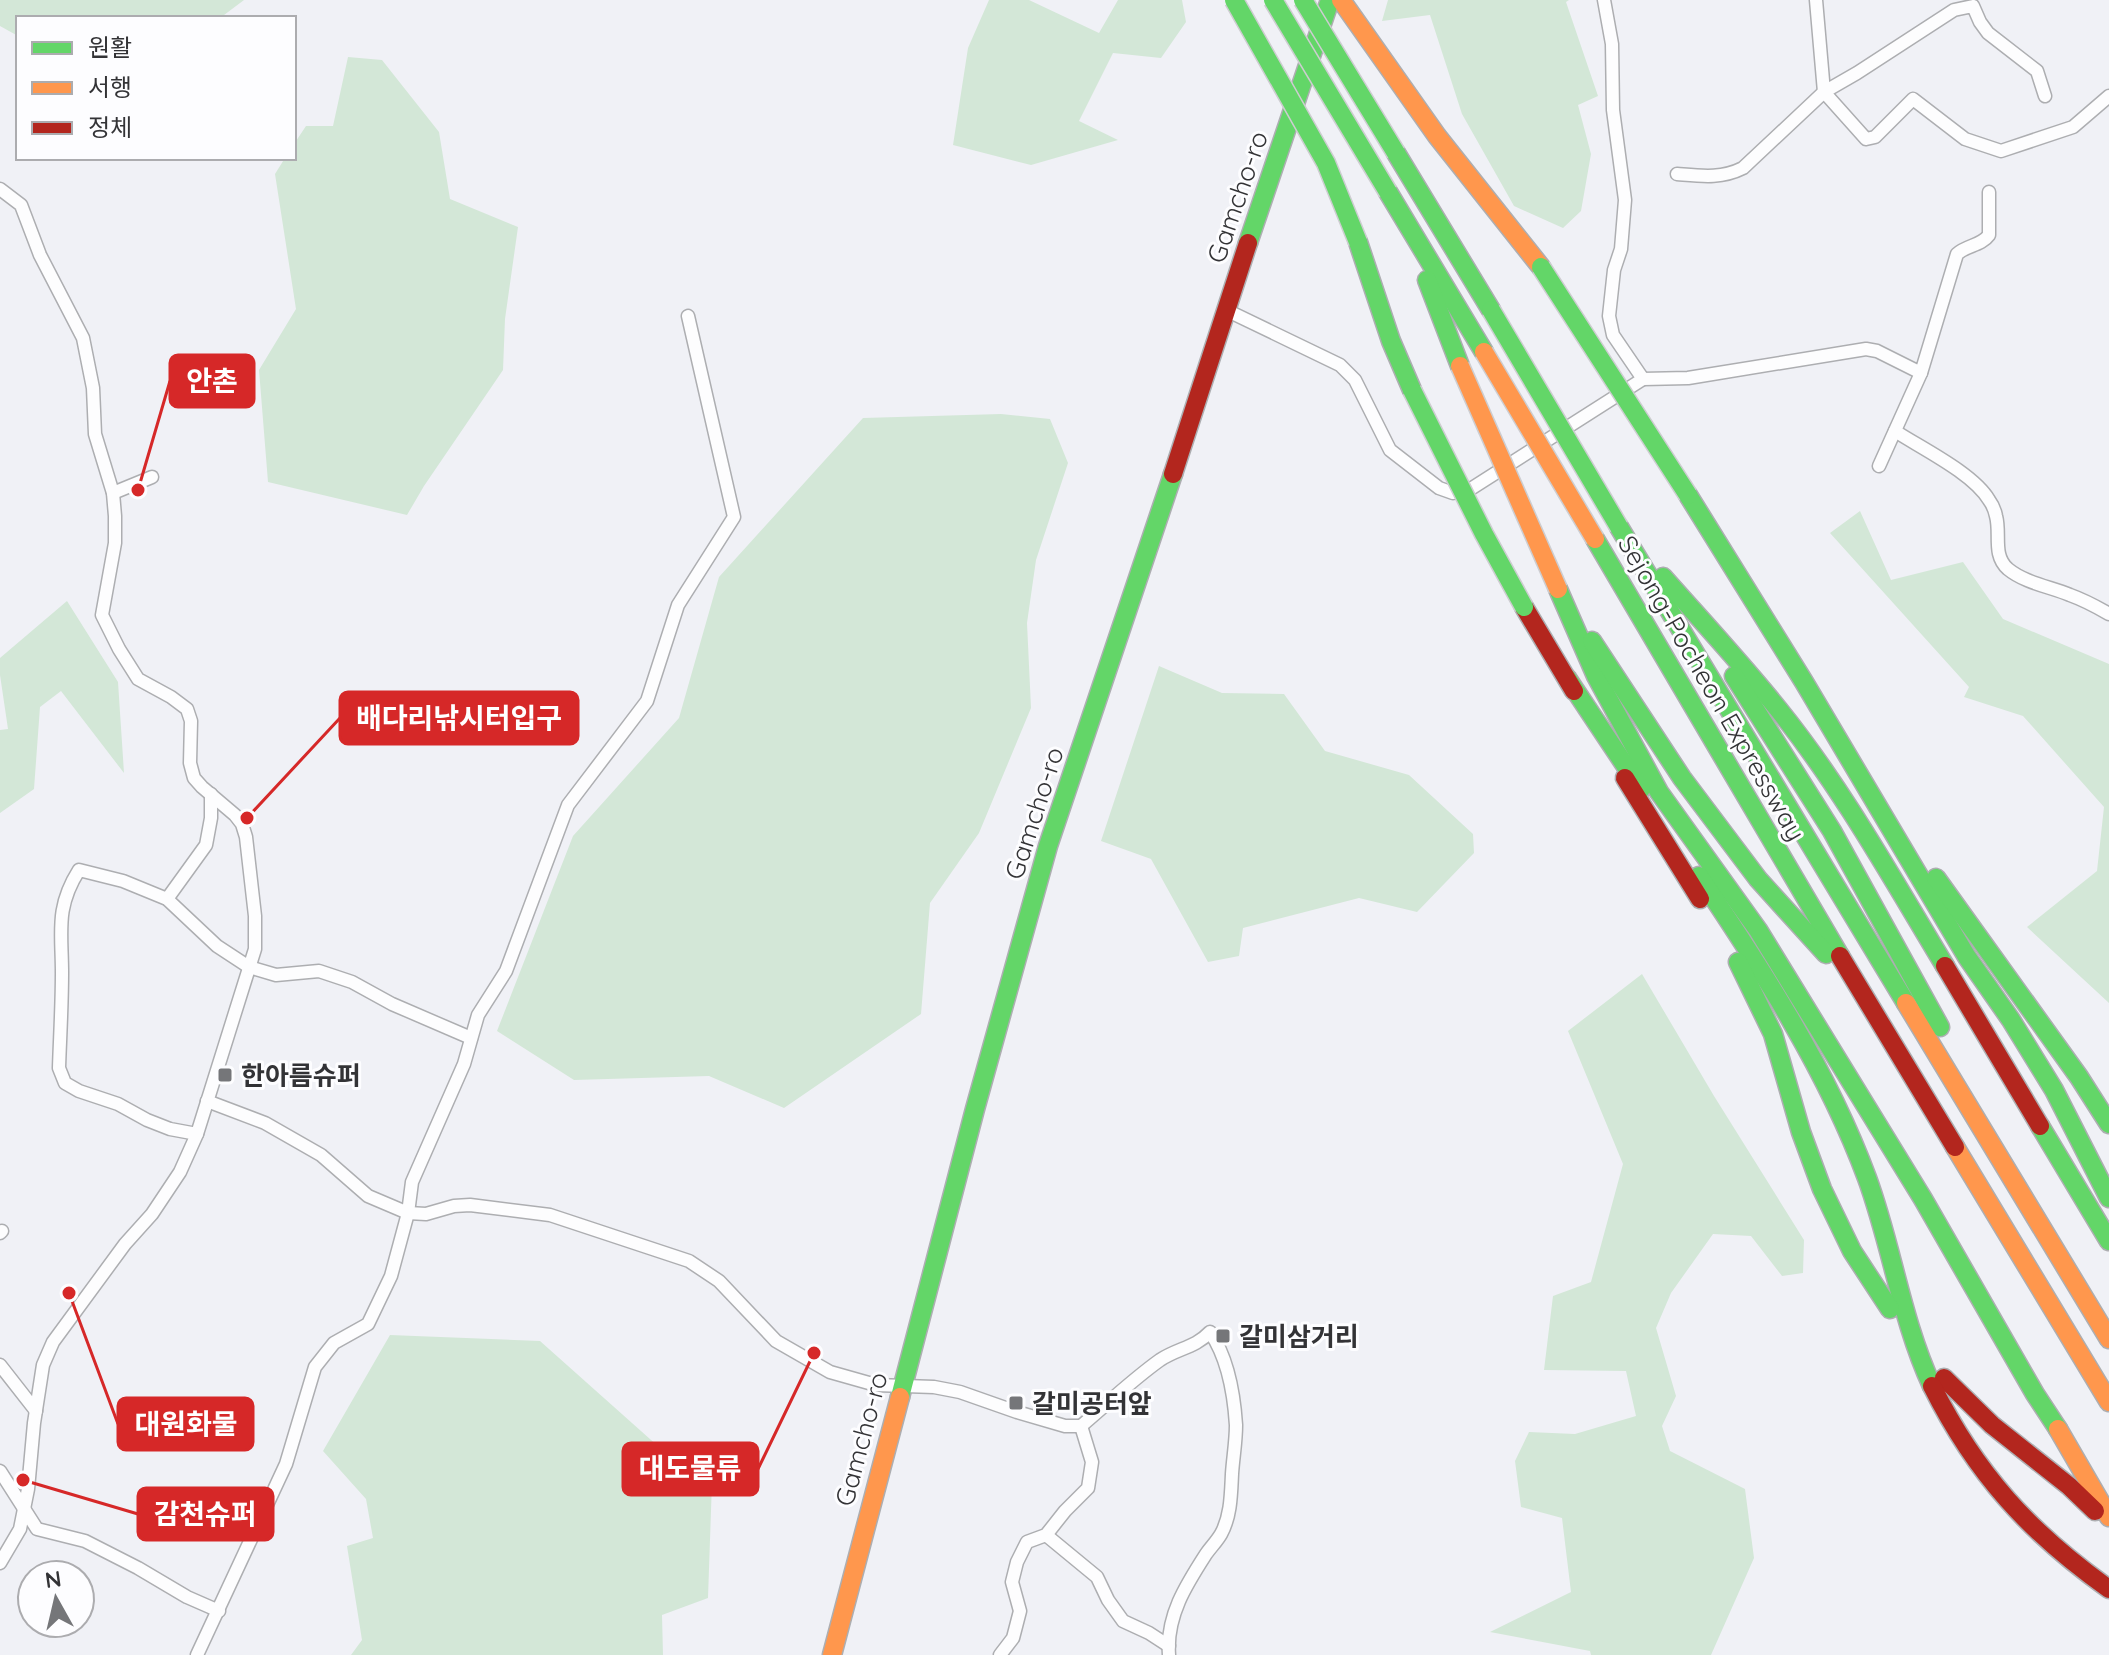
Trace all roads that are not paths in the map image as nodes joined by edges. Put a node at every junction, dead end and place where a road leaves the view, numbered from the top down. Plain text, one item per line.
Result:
1 (1234, 0) edge
2 (1273, 0) edge
3 (1303, 0) edge
4 (1330, 0) edge
5 (1341, 0) edge
6 (1604, 0) edge
7 (1816, 0) edge
8 (1975, 3) edge
9 (1951, 5) edge
10 (1824, 92) junction
11 (2045, 96) dead end
12 (2109, 96) edge
13 (1677, 174) dead end
14 (0, 189) edge
15 (1989, 192) dead end
16 (1404, 218) junction
17 (1226, 310) junction
18 (688, 316) dead end
19 (1921, 373) junction
20 (1643, 379) junction
21 (1895, 431) junction
22 (1879, 466) dead end
23 (152, 477) dead end
24 (113, 493) junction
25 (1688, 495) junction
26 (1619, 527) junction
27 (1558, 589) junction
28 (1693, 611) junction
29 (2109, 614) edge
30 (1567, 678) junction
31 (211, 794) junction
32 (167, 899) junction
33 (249, 967) junction
34 (1862, 994) junction
35 (471, 1038) junction
36 (207, 1101) junction
37 (2109, 1124) edge
38 (197, 1134) junction
39 (2109, 1198) edge
40 (408, 1213) junction
41 (2109, 1241) edge
42 (2056, 1249) junction
43 (1890, 1309) dead end
44 (2109, 1339) edge
45 (0, 1365) edge
46 (1944, 1378) dead end
47 (902, 1386) junction
48 (2109, 1402) edge
49 (36, 1411) junction
50 (1081, 1426) junction
51 (0, 1471) edge
52 (24, 1511) junction
53 (2109, 1517) edge
54 (2109, 1527) edge
55 (1046, 1535) junction
56 (0, 1563) edge
57 (2109, 1589) edge
58 (219, 1611) junction
59 (1169, 1651) edge
60 (197, 1655) edge
61 (832, 1655) edge
62 (1000, 1655) edge

1 - 30 main road, bridge
2 - 16 main road, Sejong-Pocheon Expressway, bridge
3 - 26 main road, Sejong-Pocheon Expressway, bridge
4 - 17 main road, Gamcho-ro
5 - 25 main road, bridge
6 - 20 street
7 - 10 street
8 - 9 street
8 - 11 street
9 - 10 street
10 - 12 street
10 - 13 street
14 - 24 street
15 - 19 street
16 - 27 main road, bridge
16 - 34 main road, Sejong-Pocheon Expressway, bridge
17 - 20 street
17 - 47 main road, Gamcho-ro
18 - 35 street
19 - 20 street
19 - 21 street
21 - 22 street
21 - 29 street
23 - 24 street
24 - 31 street
25 - 37 main road
25 - 39 main road
26 - 28 main road
26 - 42 main road, Sejong-Pocheon Expressway
27 - 34 main road
27 - 53 main road
28 - 41 main road
28 - 42 main road
30 - 43 main road
30 - 57 main road
31 - 32 street
31 - 33 street
32 - 33 street
32 - 38 street
33 - 35 street
33 - 36 street
34 - 48 main road, Sejong-Pocheon Expressway
35 - 40 street
36 - 38 street
36 - 40 street
38 - 49 street
40 - 47 street
40 - 58 street
42 - 44 main road, Sejong-Pocheon Expressway
45 - 49 street
46 - 54 main road
47 - 50 street
47 - 61 main road, Gamcho-ro
49 - 52 street
50 - 55 street
50 - 59 street
51 - 52 street
52 - 56 street
52 - 58 street
55 - 59 street
55 - 62 street
58 - 60 street

